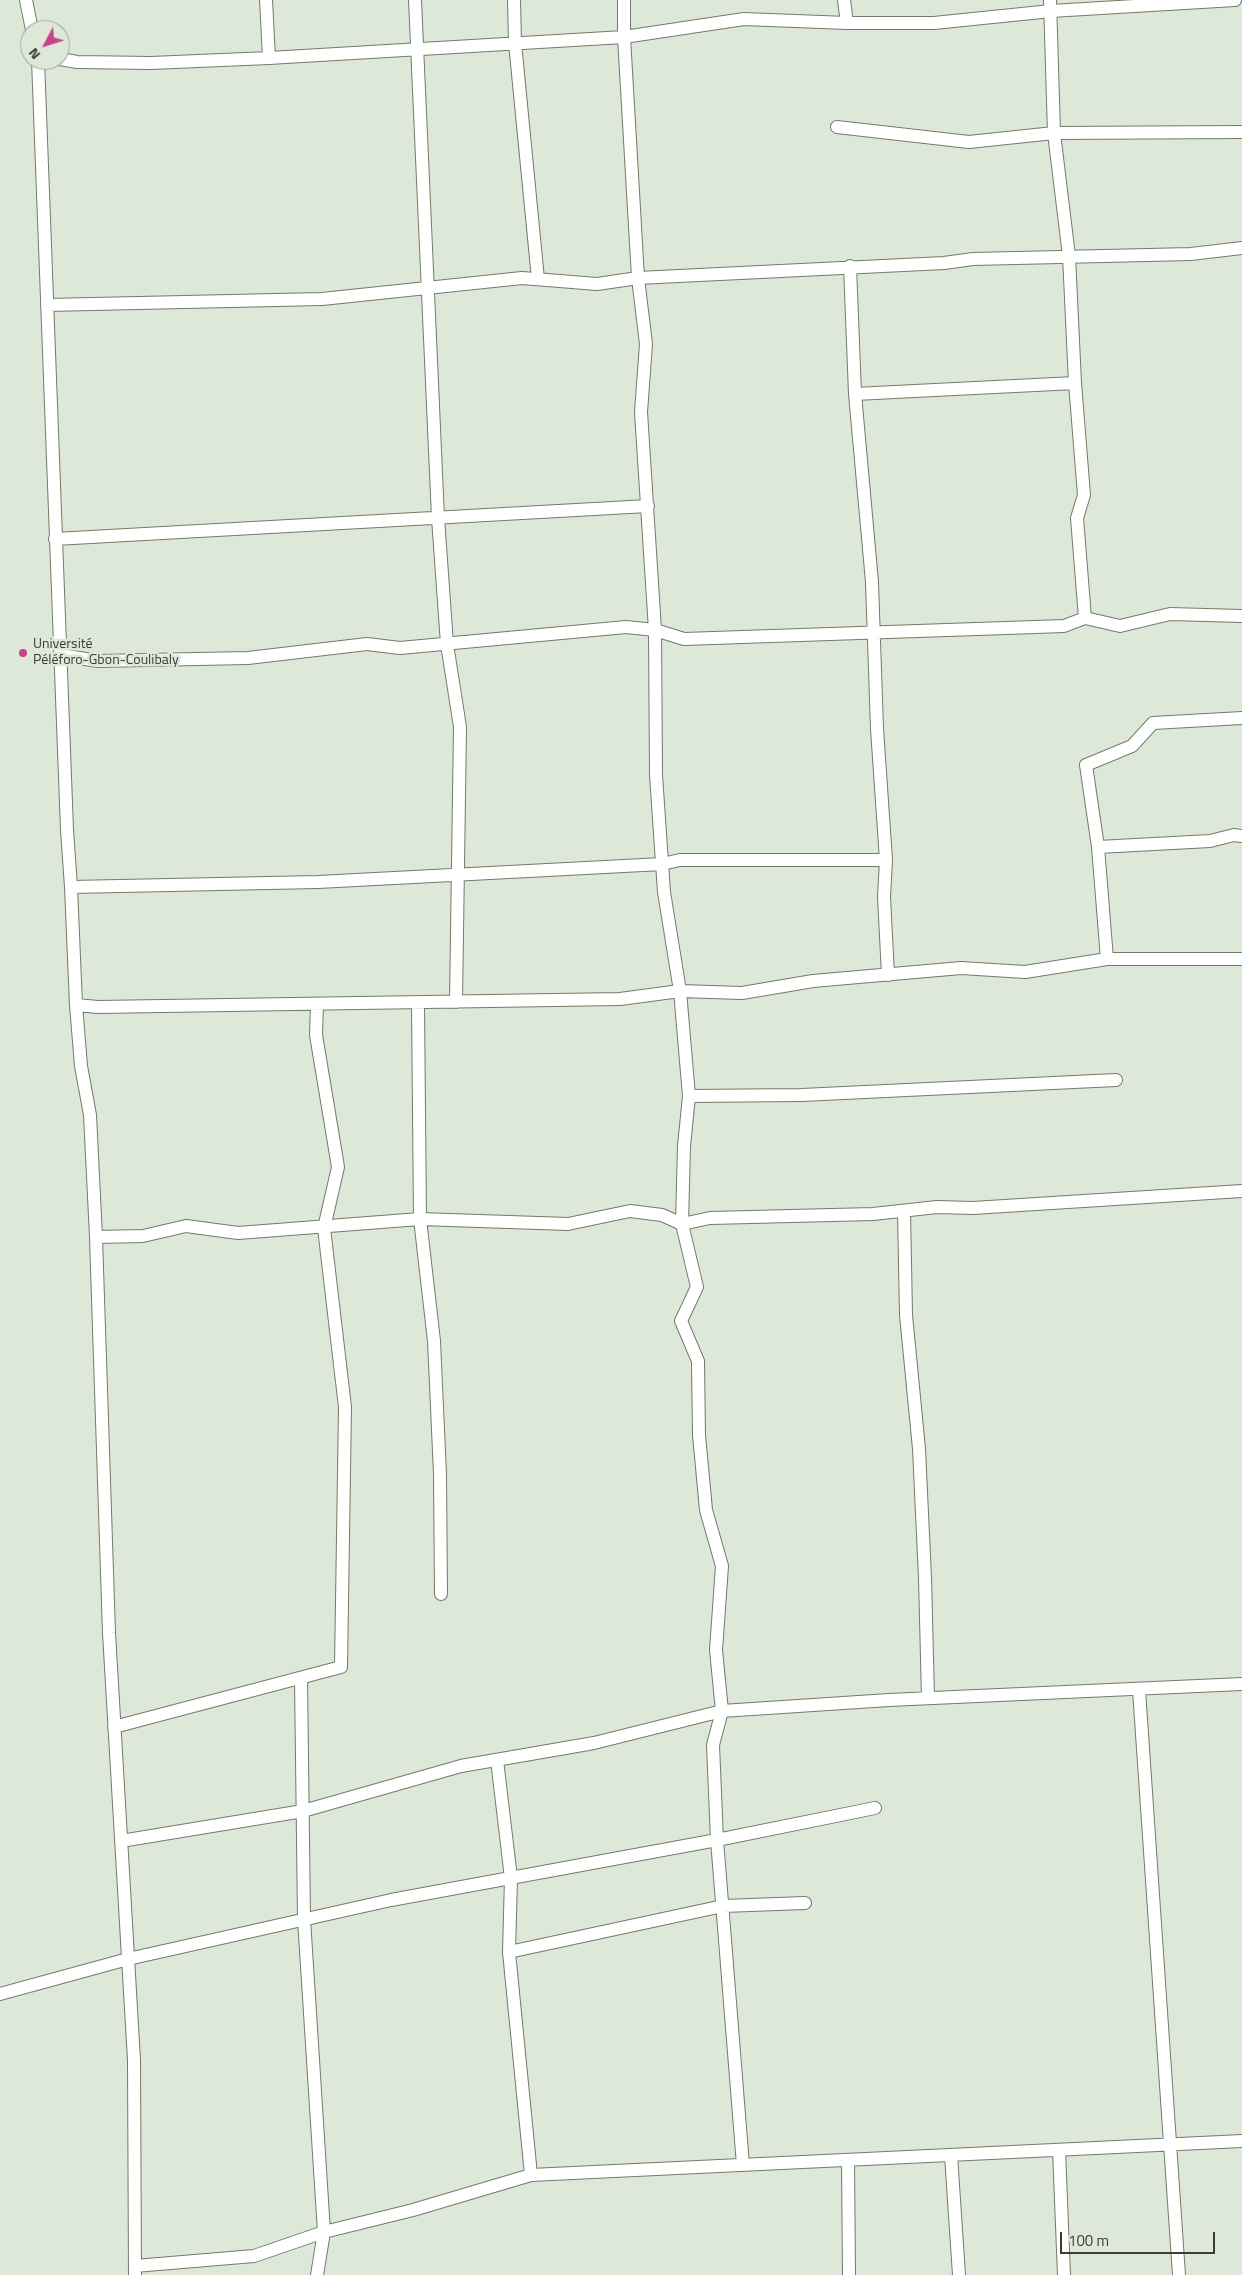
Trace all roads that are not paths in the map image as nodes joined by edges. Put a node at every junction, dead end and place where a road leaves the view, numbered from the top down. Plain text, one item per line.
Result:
1 (26, 0) edge
2 (266, 0) edge
3 (415, 0) edge
4 (514, 0) edge
5 (624, 0) edge
6 (844, 0) edge
7 (1235, 0) edge
8 (1050, 6) edge
9 (30, 20) edge
10 (846, 24) junction
11 (624, 37) junction
12 (516, 43) junction
13 (418, 50) junction
14 (270, 58) junction
15 (70, 61) edge
16 (38, 70) edge
17 (837, 127) dead end
18 (1242, 132) edge
19 (1054, 133) junction
20 (1242, 248) edge
21 (1069, 256) junction
22 (850, 266) junction
23 (638, 278) junction
24 (538, 279) junction
25 (427, 288) junction
26 (47, 305) junction
27 (1075, 383) junction
28 (854, 394) junction
29 (648, 506) junction
30 (438, 518) junction
31 (55, 539) junction
32 (1242, 616) edge
33 (1085, 618) junction
34 (655, 630) junction
35 (873, 633) junction
36 (447, 644) junction
37 (61, 655) junction
38 (1242, 718) edge
39 (1242, 836) edge
40 (1098, 847) junction
41 (886, 860) junction
42 (662, 864) junction
43 (459, 875) junction
44 (71, 887) junction
45 (1107, 959) junction
46 (1242, 959) edge
47 (888, 975) junction
48 (680, 990) junction
49 (456, 1002) junction
50 (418, 1003) junction
51 (317, 1004) junction
52 (76, 1005) junction
53 (1116, 1080) dead end
54 (689, 1096) junction
55 (1242, 1191) edge
56 (904, 1210) junction
57 (420, 1219) junction
58 (682, 1224) junction
59 (324, 1228) junction
60 (96, 1237) junction
61 (441, 1594) dead end
62 (301, 1678) junction
63 (1242, 1684) edge
64 (1138, 1690) junction
65 (928, 1698) junction
66 (722, 1711) junction
67 (114, 1727) junction
68 (497, 1760) junction
69 (875, 1808) dead end
70 (303, 1811) junction
71 (717, 1840) junction
72 (121, 1841) junction
73 (511, 1878) junction
74 (806, 1903) dead end
75 (723, 1906) junction
76 (304, 1920) junction
77 (509, 1952) junction
78 (128, 1959) junction
79 (0, 1994) edge
80 (1242, 2141) edge
81 (1168, 2145) junction
82 (1059, 2150) junction
83 (951, 2155) junction
84 (848, 2160) junction
85 (743, 2165) junction
86 (531, 2175) junction
87 (324, 2232) junction
88 (135, 2271) edge
89 (318, 2275) edge
90 (849, 2275) edge
91 (959, 2275) edge
92 (1064, 2275) edge
93 (1179, 2275) edge

1 - 9 street
2 - 14 street
3 - 13 street
4 - 12 street
5 - 11 street
6 - 10 street
7 - 8 street
8 - 10 street
8 - 19 street
10 - 11 street
11 - 12 street
11 - 23 street
12 - 13 street
12 - 24 street
13 - 14 street
13 - 25 street
14 - 15 street
16 - 26 street
17 - 19 street
18 - 19 street
19 - 21 street
20 - 21 street
21 - 22 street
21 - 27 street
22 - 23 street
22 - 28 street
23 - 24 street
23 - 29 street
24 - 25 street
25 - 26 street
25 - 30 street
26 - 31 street
27 - 28 street
27 - 33 street
28 - 35 street
29 - 30 street
29 - 34 street
30 - 31 street
30 - 36 street
31 - 37 street
32 - 33 street
33 - 35 street
34 - 35 street
34 - 36 street
34 - 42 street
35 - 41 street
36 - 37 street
36 - 43 street
37 - 44 street
38 - 40 street
39 - 40 street
40 - 45 street
41 - 42 street
41 - 47 street
42 - 43 street
42 - 48 street
43 - 44 street
43 - 49 street
44 - 52 street
45 - 46 street
45 - 47 street
47 - 48 street
48 - 49 street
48 - 54 street
49 - 50 street
50 - 51 street
50 - 57 street
51 - 52 street
51 - 59 street
52 - 60 street
53 - 54 street
54 - 58 street
55 - 56 street
56 - 58 street
56 - 65 street
57 - 58 street
57 - 59 street
57 - 61 street
58 - 66 street
59 - 60 street
59 - 62 street
60 - 67 street
62 - 67 street
62 - 70 street
63 - 64 street
64 - 65 street
64 - 81 street
65 - 66 street
66 - 68 street
66 - 71 street
67 - 72 street
68 - 70 street
68 - 73 street
69 - 71 street
70 - 72 street
70 - 76 street
71 - 73 street
71 - 75 street
72 - 78 street
73 - 76 street
73 - 77 street
74 - 75 street
75 - 77 street
75 - 85 street
76 - 78 street
76 - 87 street
77 - 86 street
78 - 79 street
78 - 88 street
80 - 81 street
81 - 82 street
81 - 93 street
82 - 83 street
82 - 92 street
83 - 84 street
83 - 91 street
84 - 85 street
84 - 90 street
85 - 86 street
86 - 87 street
87 - 88 street
87 - 89 street

